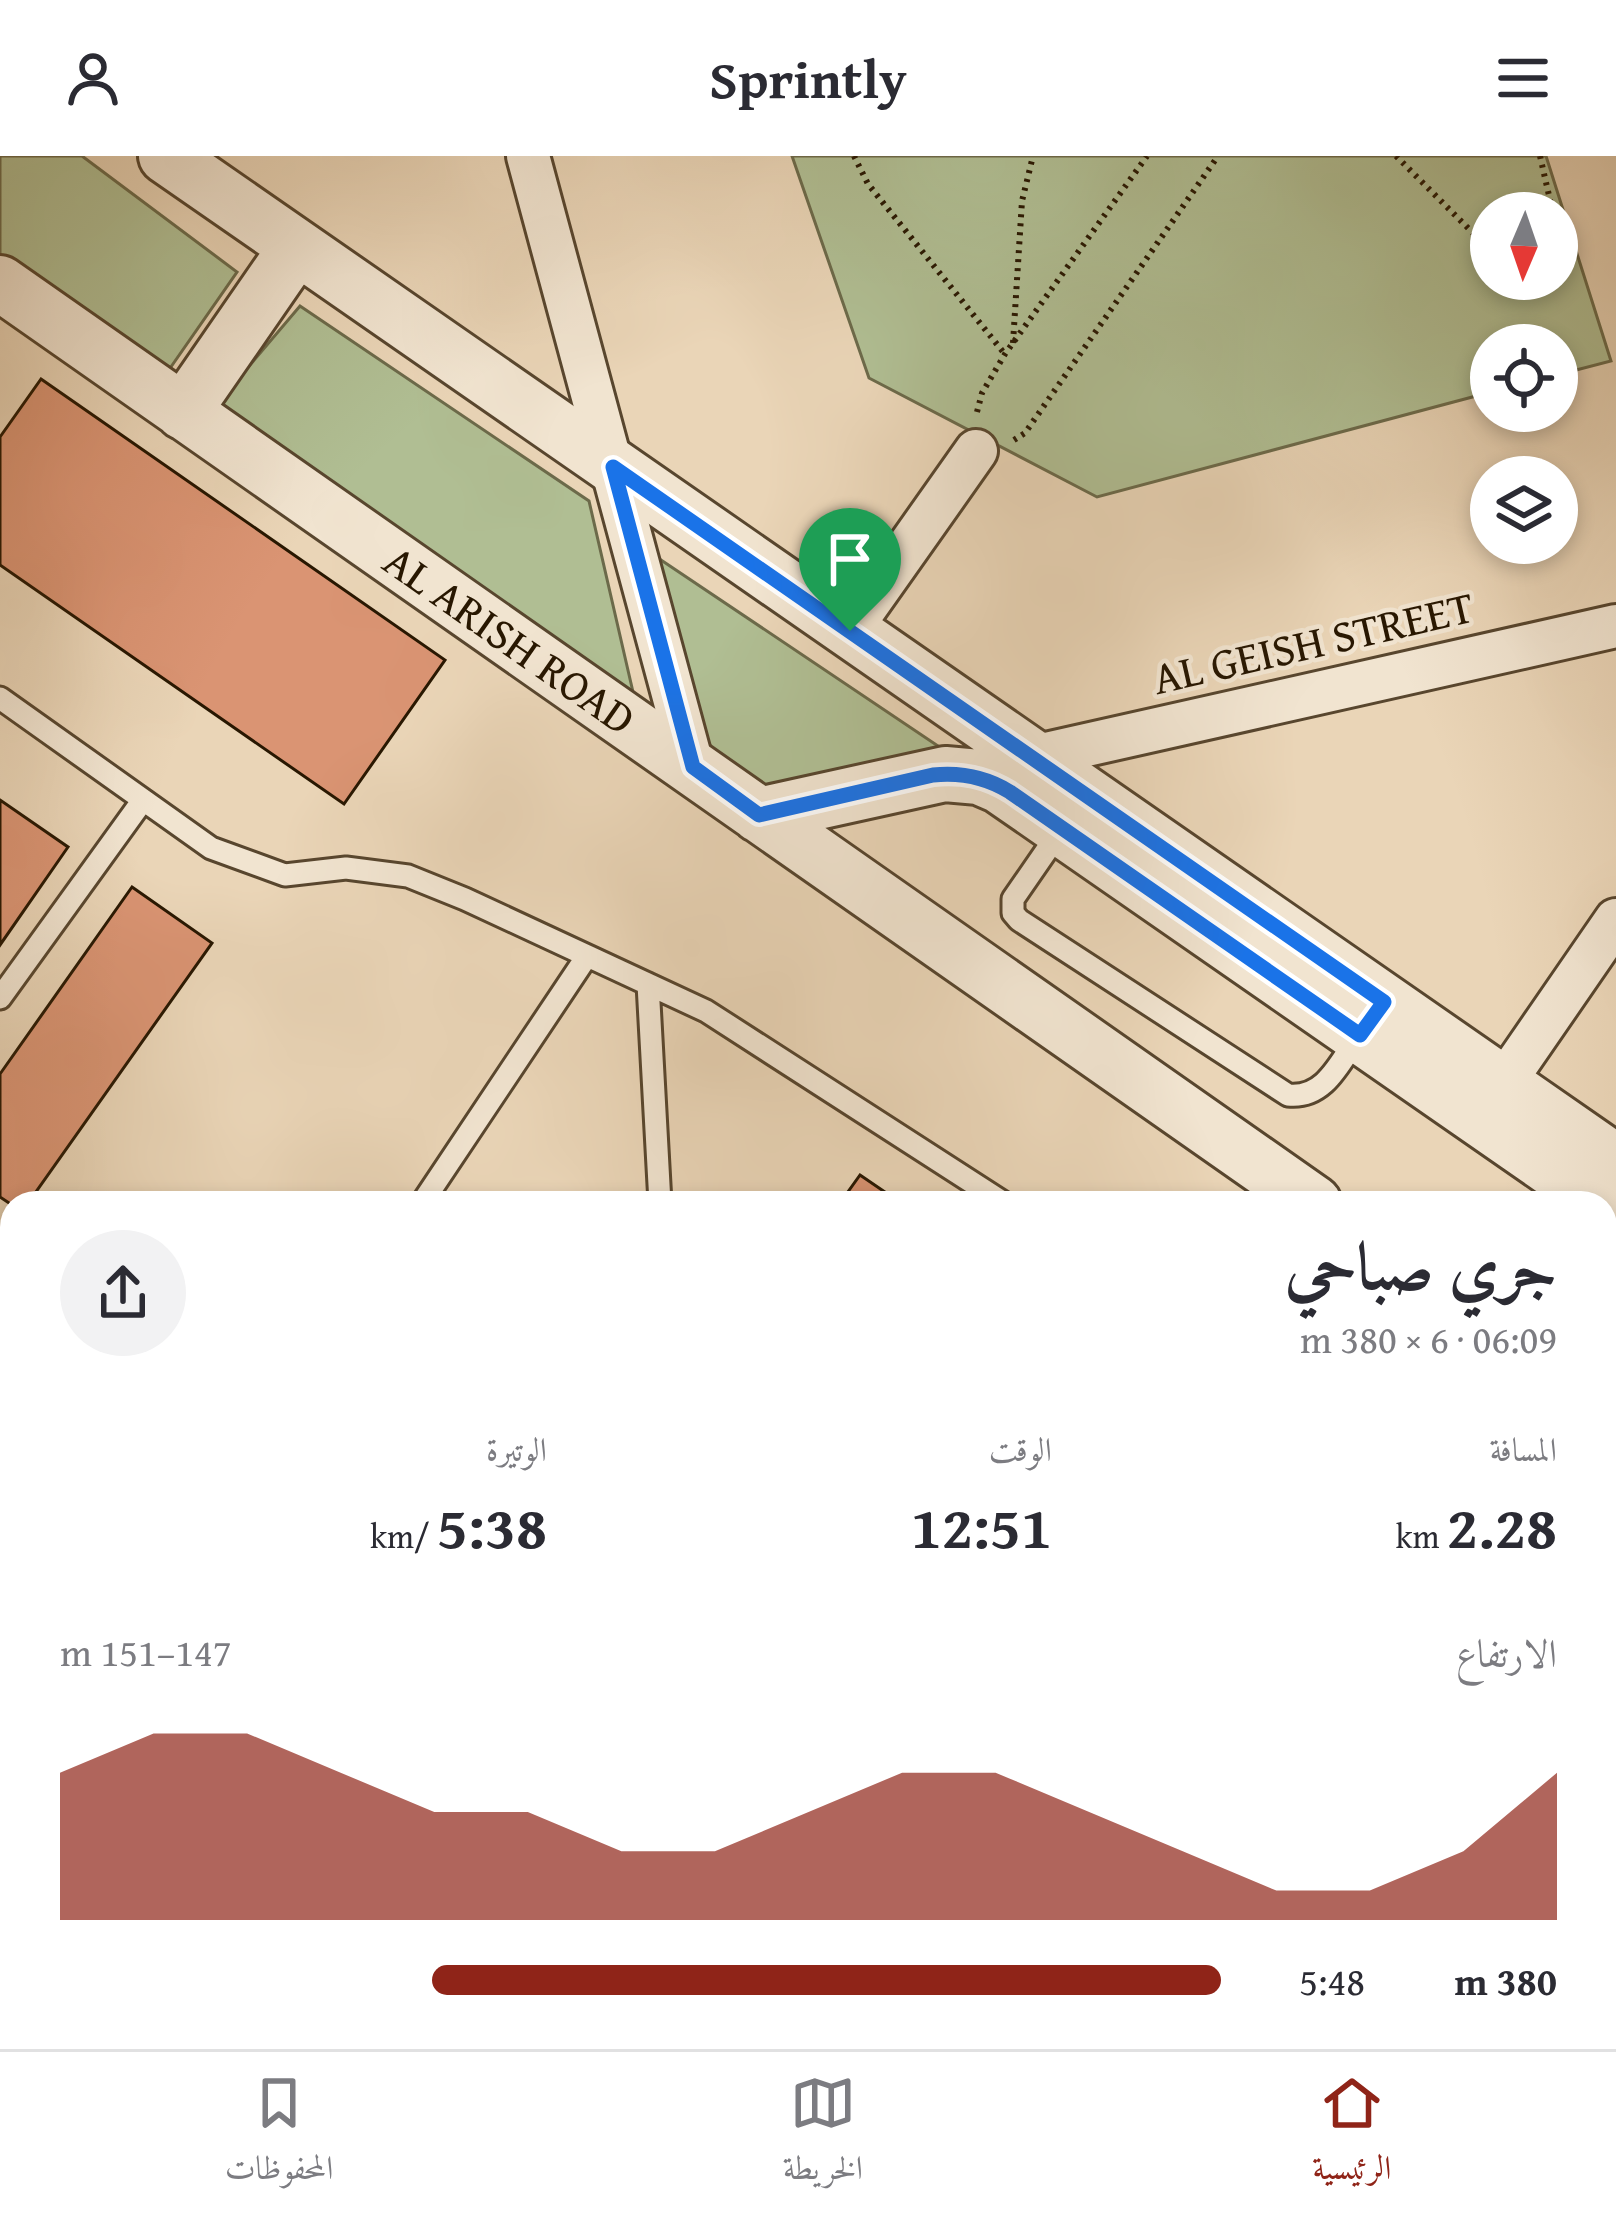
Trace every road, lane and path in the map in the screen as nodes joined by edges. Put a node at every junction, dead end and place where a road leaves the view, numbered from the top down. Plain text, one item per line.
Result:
1 (166, 156) edge
2 (528, 156) edge
3 (854, 156) edge
4 (1033, 156) edge
5 (1147, 156) edge
6 (1218, 156) edge
7 (1396, 156) edge
8 (1540, 156) edge
9 (1548, 192) edge
10 (1470, 230) edge
11 (297, 247) junction
12 (0, 283) edge
13 (1013, 343) junction
14 (1005, 354) junction
15 (183, 412) junction
16 (976, 451) junction
17 (613, 467) junction
18 (1616, 626) edge
19 (850, 631) junction
20 (0, 698) edge
21 (1033, 757) junction
22 (693, 767) junction
23 (143, 800) junction
24 (759, 815) junction
25 (1062, 828) junction
26 (1616, 920) edge
27 (587, 956) junction
28 (648, 984) junction
29 (0, 998) edge
30 (1372, 1018) junction
31 (1503, 1084) junction
32 (1597, 1189) edge
33 (430, 1191) edge
34 (659, 1191) edge
35 (985, 1191) edge
36 (1297, 1191) edge

1 - 11 street
2 - 17 street
3 - 14 path
4 - 13 path
5 - 13 path
6 - 16 path
7 - 10 path
8 - 9 path
11 - 15 street
11 - 17 street
12 - 15 street, AL ARISH ROAD
13 - 14 path
14 - 16 path
15 - 22 street, AL ARISH ROAD
16 - 19 street
17 - 19 street
17 - 22 street
18 - 21 street, AL GEISH STREET
19 - 21 street
20 - 23 lane
21 - 30 street
22 - 24 street, AL ARISH ROAD
23 - 27 lane
23 - 29 lane
24 - 25 street
24 - 36 street, AL ARISH ROAD
25 - 30 street
25 - 30 lane
26 - 31 street
27 - 28 lane
27 - 33 lane
28 - 34 lane
28 - 35 lane
30 - 31 street
30 - 32 street
31 - 32 street

